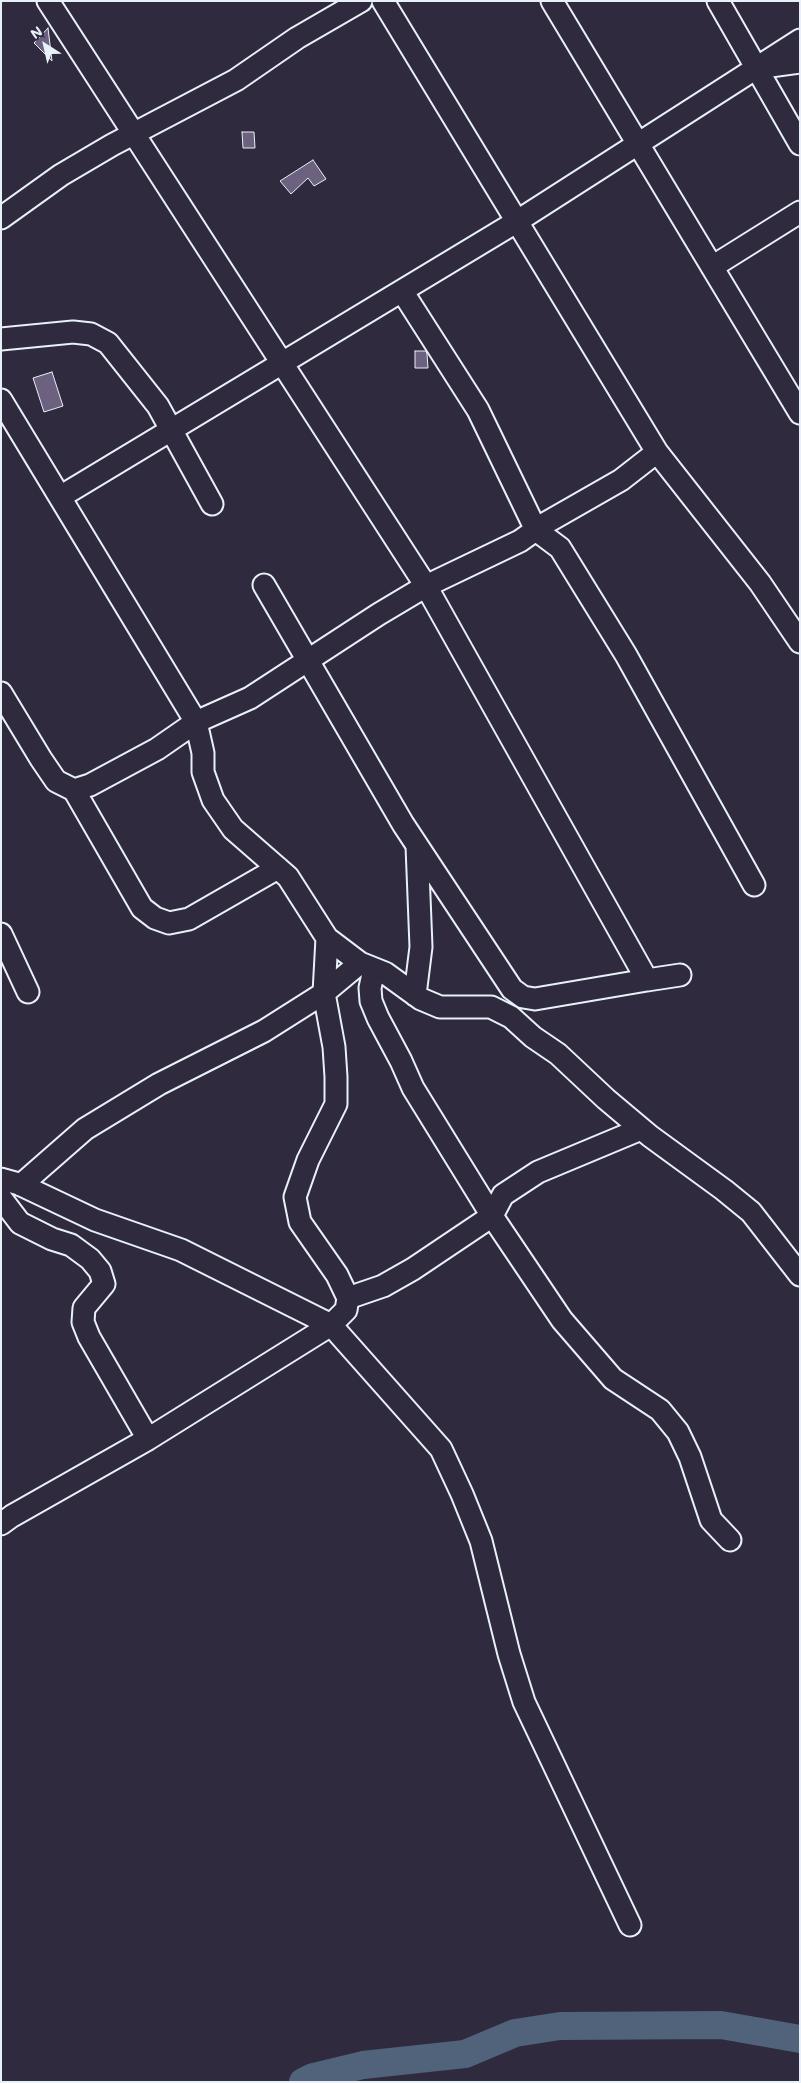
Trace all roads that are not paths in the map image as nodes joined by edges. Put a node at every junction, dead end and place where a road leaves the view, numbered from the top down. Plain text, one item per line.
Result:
1 (48, 1) edge
2 (361, 1) edge
3 (382, 1) edge
4 (552, 1) edge
5 (718, 1) edge
6 (800, 40) edge
7 (800, 62) edge
8 (756, 68) junction
9 (134, 133) junction
10 (638, 144) junction
11 (800, 144) edge
12 (800, 212) edge
13 (1, 218) edge
14 (516, 222) junction
15 (712, 267) junction
16 (402, 291) junction
17 (1, 338) edge
18 (284, 363) junction
19 (1, 400) edge
20 (800, 413) edge
21 (172, 430) junction
22 (657, 452) junction
23 (60, 497) junction
24 (212, 504) dead end
25 (536, 530) junction
26 (264, 584) dead end
27 (426, 586) junction
28 (800, 642) edge
29 (309, 660) junction
30 (1, 693) edge
31 (8, 721) edge
32 (196, 722) junction
33 (74, 790) junction
34 (417, 845) junction
35 (278, 868) junction
36 (754, 885) dead end
37 (1, 934) edge
38 (327, 938) junction
39 (367, 966) junction
40 (680, 974) dead end
41 (647, 980) junction
42 (28, 992) dead end
43 (324, 992) junction
44 (415, 995) junction
45 (523, 997) junction
46 (511, 1016) junction
47 (641, 1129) junction
48 (1, 1179) edge
49 (21, 1186) junction
50 (1, 1198) edge
51 (492, 1216) junction
52 (800, 1275) edge
53 (348, 1298) junction
54 (331, 1325) junction
55 (148, 1439) junction
56 (1, 1524) edge
57 (730, 1540) dead end
58 (630, 1925) dead end

1 - 9 street
2 - 9 street
3 - 14 street
4 - 10 street
5 - 8 street
6 - 8 street
7 - 8 street
8 - 10 street
8 - 11 street
9 - 13 street
9 - 18 street
10 - 14 street
10 - 15 street
12 - 15 street
14 - 16 street
14 - 22 street
15 - 20 street
16 - 18 street
16 - 25 street
17 - 21 street
18 - 21 street
18 - 27 street
19 - 23 street
21 - 23 street
21 - 24 street
22 - 25 street
22 - 28 street
23 - 32 street
25 - 27 street
25 - 36 street
26 - 29 street
27 - 29 street
27 - 41 street
29 - 32 street
29 - 34 street
30 - 31 street
31 - 33 street
32 - 33 street
32 - 35 street
33 - 35 street
34 - 44 street
34 - 45 street
35 - 38 street
37 - 42 street
38 - 39 street
38 - 43 street
39 - 43 street
39 - 44 street
39 - 51 street
40 - 41 street
41 - 45 street
43 - 49 street
43 - 53 street
44 - 46 street
45 - 46 street
46 - 47 street
47 - 51 street
47 - 52 street
48 - 49 street
49 - 54 street
50 - 55 street
51 - 53 street
51 - 57 street
53 - 54 street
54 - 55 street
54 - 58 street
55 - 56 street

